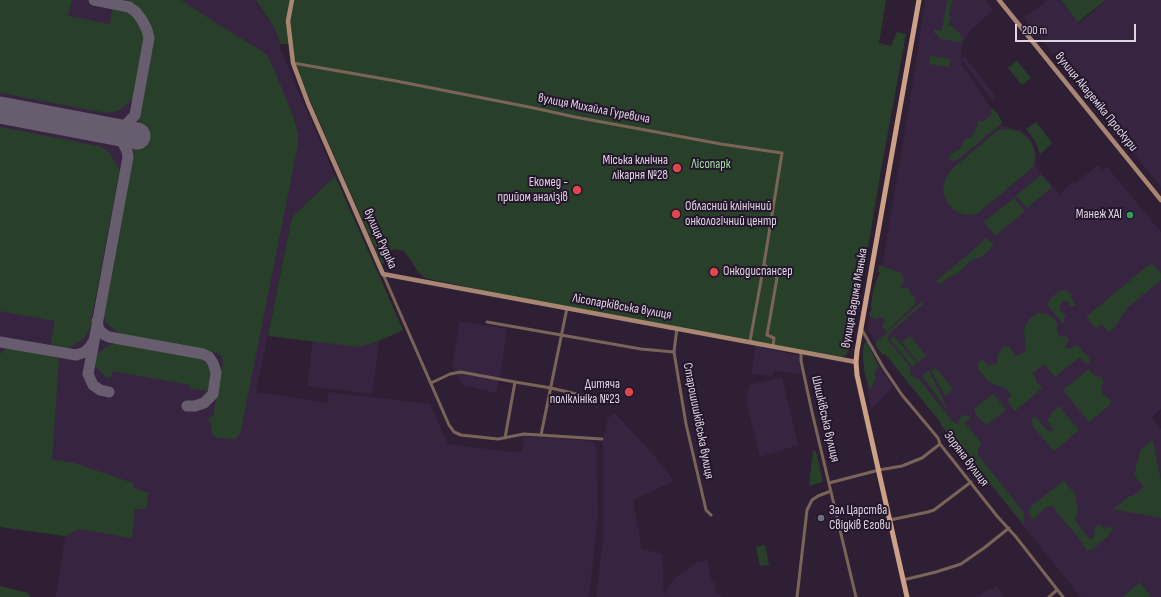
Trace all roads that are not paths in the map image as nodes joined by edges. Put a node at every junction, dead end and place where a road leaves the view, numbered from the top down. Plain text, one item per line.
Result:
1 (292, 0) edge
2 (920, 0) edge
3 (999, 0) edge
4 (293, 63) junction
5 (1161, 200) edge
6 (764, 264) junction
7 (383, 274) junction
8 (567, 308) junction
9 (487, 322) dead end
10 (677, 328) junction
11 (861, 328) junction
12 (562, 335) junction
13 (750, 341) junction
14 (773, 346) junction
15 (674, 352) junction
16 (801, 352) junction
17 (856, 362) junction
18 (515, 382) junction
19 (431, 383) junction
20 (551, 388) junction
21 (610, 402) dead end
22 (541, 435) junction
23 (505, 438) junction
24 (602, 439) dead end
25 (940, 444) junction
26 (879, 470) junction
27 (971, 482) junction
28 (829, 483) junction
29 (831, 491) junction
30 (711, 515) dead end
31 (890, 520) junction
32 (1009, 528) junction
33 (904, 580) junction
34 (1057, 590) junction
35 (797, 597) edge
36 (856, 597) edge
37 (907, 597) edge
38 (1049, 597) edge
39 (1063, 597) edge

1 - 4 street, вулиця Рудика
2 - 11 main road, вулиця Вадима Манька
3 - 5 street, вулиця Академіка Проскури
4 - 6 street, вулиця Михайла Гуревича
4 - 7 street, вулиця Рудика
6 - 13 street, вулиця Михайла Гуревича
6 - 14 street
7 - 8 street, Лісопарківська вулиця
7 - 19 street, вулиця Рудика
8 - 10 street, Лісопарківська вулиця
8 - 12 street
9 - 12 street
10 - 13 street, Лісопарківська вулиця
10 - 15 street, Старошишківська вулиця
11 - 17 main road, вулиця Вадима Манька
11 - 25 street, Зоряна вулиця
12 - 15 street
12 - 20 street
13 - 14 street, Лісопарківська вулиця
14 - 16 street, Лісопарківська вулиця
15 - 30 street, Старошишківська вулиця
16 - 17 street, Лісопарківська вулиця
16 - 28 street, Шишківська вулиця
17 - 26 main road, вулиця Вадима Манька
18 - 19 street
18 - 20 street
18 - 23 street
19 - 23 street, вулиця Рудика
20 - 21 street
20 - 22 street
22 - 23 street
22 - 24 street
25 - 26 street
25 - 27 street, Зоряна вулиця
26 - 28 street
26 - 31 main road, вулиця Вадима Манька
27 - 31 street
27 - 32 street, Зоряна вулиця
28 - 29 street, Шишківська вулиця
29 - 35 street
29 - 36 street, Шишківська вулиця
31 - 33 main road, вулиця Вадима Манька
32 - 33 street
32 - 34 street, Зоряна вулиця
33 - 37 main road, вулиця Вадима Манька
34 - 38 street
34 - 39 street, Зоряна вулиця

